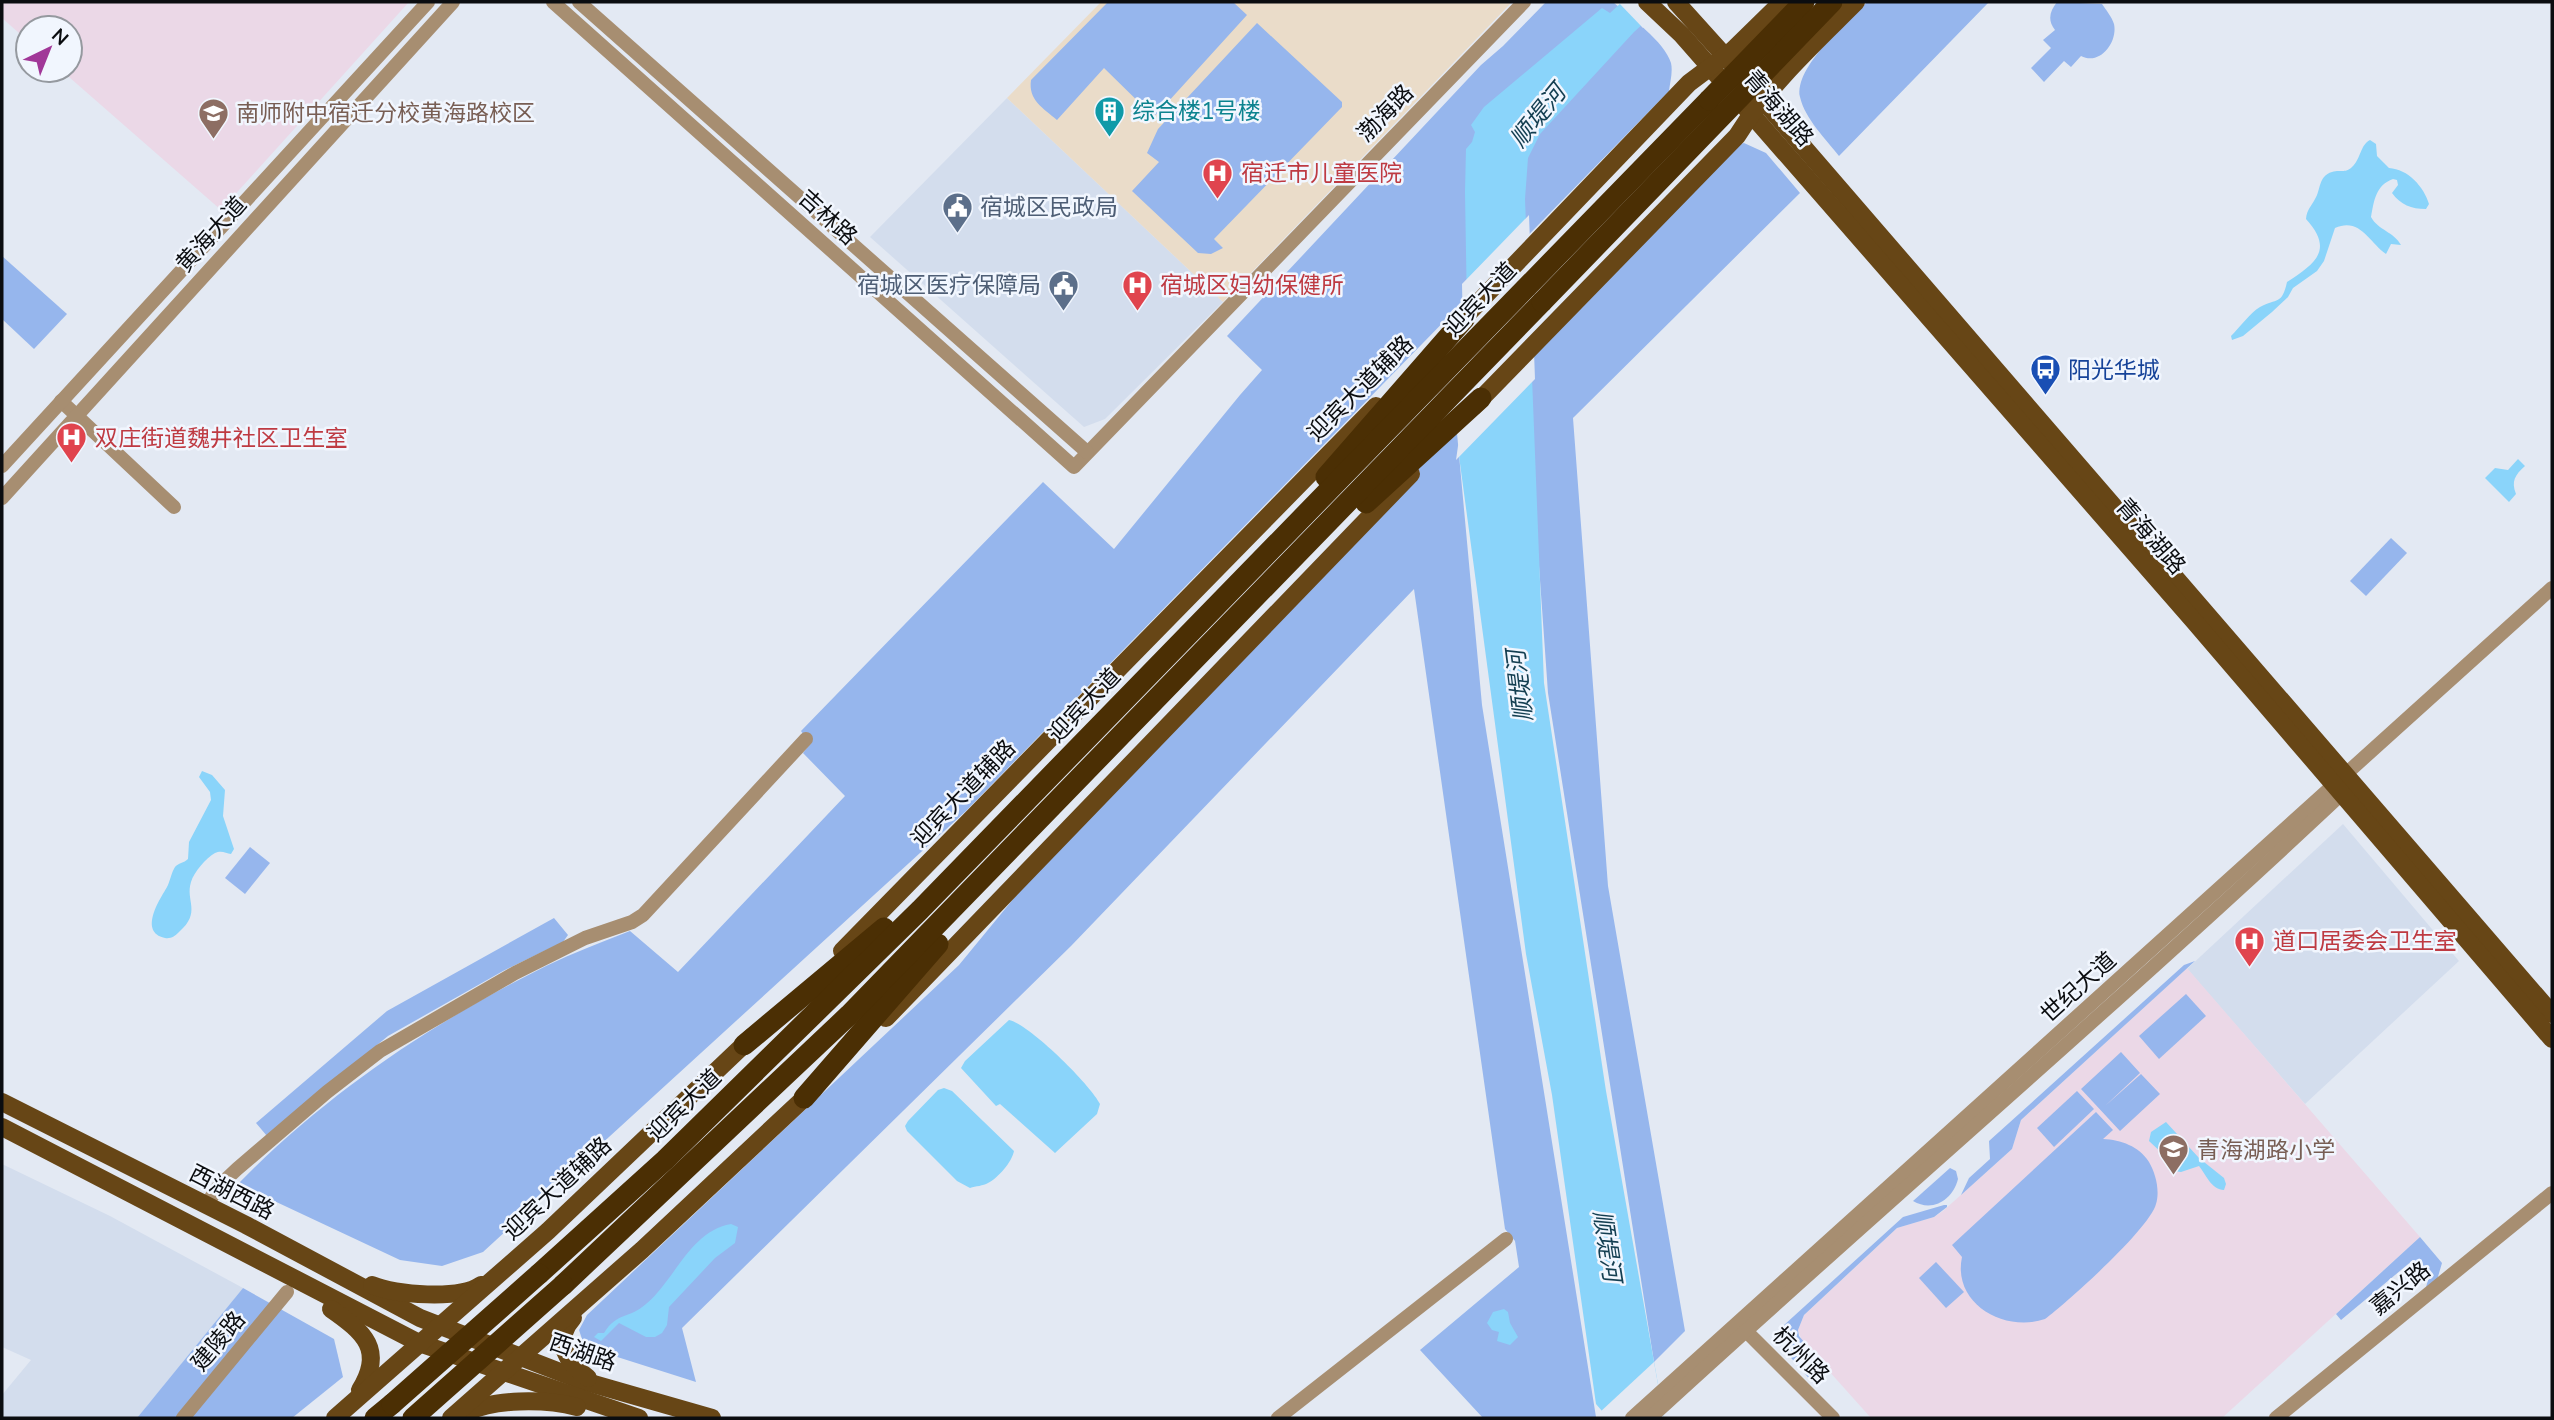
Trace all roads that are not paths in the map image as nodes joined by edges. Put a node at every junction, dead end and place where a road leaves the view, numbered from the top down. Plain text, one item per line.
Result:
1 (428, 2) edge
2 (453, 2) edge
3 (552, 2) edge
4 (579, 2) edge
5 (1524, 2) edge
6 (1647, 2) edge
7 (1782, 2) edge
8 (1804, 2) edge
9 (1832, 2) edge
10 (1856, 2) edge
11 (1682, 8) edge
12 (1718, 62) junction
13 (1763, 100) junction
14 (1751, 114) junction
15 (1458, 325) junction
16 (1481, 398) joint
17 (61, 401) junction
18 (77, 415) junction
19 (1448, 431) junction
20 (1087, 452) junction
21 (2, 466) edge
22 (1074, 467) joint
23 (2, 498) edge
24 (174, 507) dead end
25 (2552, 588) edge
26 (2552, 600) edge
27 (1243, 610) junction
28 (1119, 707) junction
29 (1100, 727) junction
30 (806, 739) dead end
31 (1090, 769) junction
32 (2344, 784) junction
33 (2552, 1014) edge
34 (2552, 1039) edge
35 (744, 1045) junction
36 (804, 1098) junction
37 (2, 1102) edge
38 (2, 1127) edge
39 (2552, 1193) edge
40 (206, 1205) junction
41 (199, 1230) junction
42 (258, 1232) junction
43 (1506, 1238) dead end
44 (533, 1244) junction
45 (608, 1281) junction
46 (291, 1288) junction
47 (439, 1326) junction
48 (1742, 1327) junction
49 (419, 1343) junction
50 (522, 1357) junction
51 (504, 1373) junction
52 (1664, 1398) junction
53 (353, 1402) junction
54 (708, 1417) edge
55 (183, 1418) edge
56 (334, 1418) edge
57 (376, 1418) edge
58 (413, 1418) edge
59 (451, 1418) edge
60 (458, 1418) edge
61 (621, 1418) edge
62 (639, 1418) edge
63 (1278, 1418) edge
64 (1632, 1418) edge
65 (1650, 1418) edge
66 (1833, 1418) edge
67 (2276, 1418) edge

1 - 17 street, 黄海大道
2 - 18 street, 黄海大道
3 - 22 street, 吉林路
4 - 20 street, 吉林路
5 - 20 street, 渤海路
6 - 12 main road
7 - 12 main road, 迎宾大道辅路
8 - 28 highway, 迎宾大道, bridge
9 - 27 highway, 迎宾大道, bridge
10 - 13 main road
11 - 12 main road
12 - 13 main road, 青海湖路
12 - 14 main road, 青海湖路
12 - 15 main road, 迎宾大道辅路
13 - 14 main road
13 - 32 main road, 青海湖路
14 - 16 main road
14 - 32 main road, 青海湖路
15 - 28 highway
15 - 35 main road, 迎宾大道辅路
16 - 19 highway
17 - 18 street
17 - 21 street, 黄海大道
18 - 23 street, 黄海大道
18 - 24 street
19 - 27 highway
19 - 36 main road
20 - 22 street, 渤海路
25 - 32 street, 世纪大道
26 - 32 street, 世纪大道
27 - 31 highway, 迎宾大道
28 - 29 highway, 迎宾大道
29 - 35 highway
29 - 57 highway, 迎宾大道, bridge
30 - 40 street
31 - 36 highway
31 - 58 highway, 迎宾大道, bridge
32 - 33 main road, 青海湖路
32 - 34 main road, 青海湖路
32 - 48 street, 世纪大道
35 - 44 main road, 迎宾大道辅路
36 - 45 main road
37 - 40 main road, 西湖西路
38 - 41 main road
39 - 67 street, 嘉兴路
40 - 42 main road, 西湖西路
41 - 46 main road
41 - 49 main road
42 - 44 main road
42 - 47 main road, 西湖西路
43 - 63 street
44 - 47 main road, 迎宾大道辅路
45 - 50 main road
45 - 54 main road
46 - 53 main road
46 - 55 street, 建陵路
47 - 49 main road, 迎宾大道辅路
47 - 50 main road, 西湖路
48 - 52 street, 世纪大道
48 - 66 street, 杭州路
49 - 51 main road, 西湖路
49 - 53 main road, 迎宾大道辅路
50 - 51 main road
50 - 54 main road, 西湖路
51 - 59 main road
51 - 62 main road, 西湖路
52 - 64 street, 世纪大道
52 - 65 street, 世纪大道
53 - 56 main road, 迎宾大道辅路
60 - 61 main road

